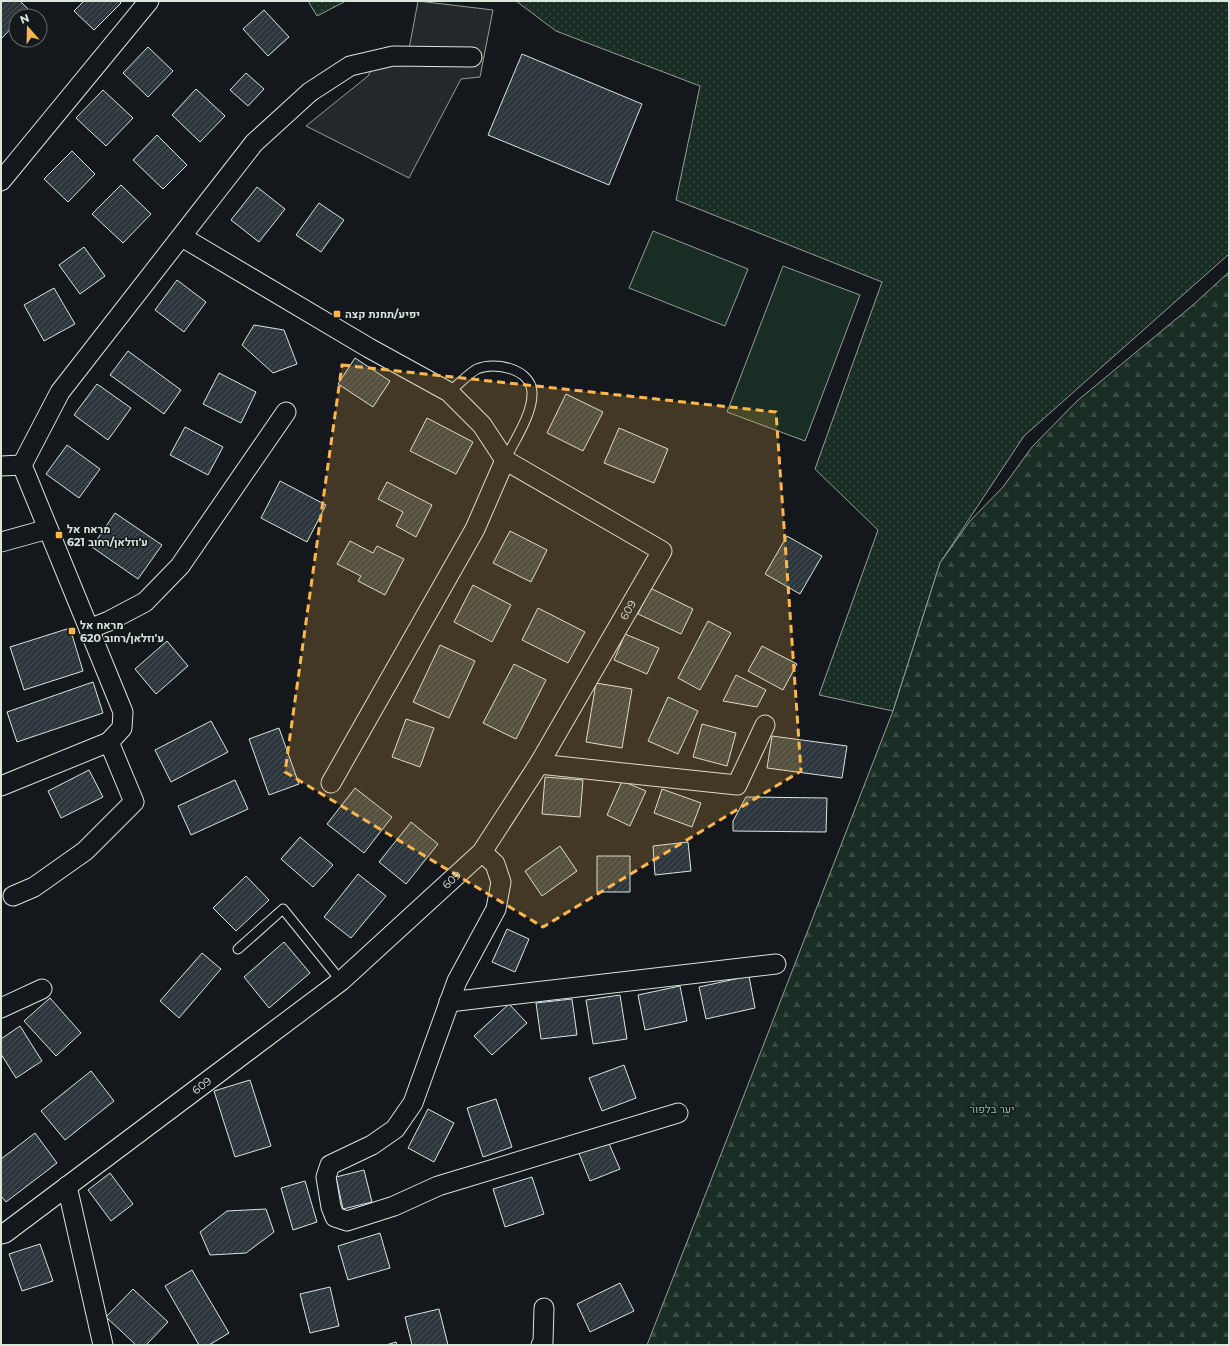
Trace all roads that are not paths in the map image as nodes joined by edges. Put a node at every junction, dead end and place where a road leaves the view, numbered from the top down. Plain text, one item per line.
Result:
1 (149, 1) edge
2 (472, 57) dead end
3 (1, 180) edge
4 (182, 236) junction
5 (449, 392) junction
6 (286, 412) dead end
7 (505, 460) junction
8 (22, 465) junction
9 (1, 466) edge
10 (48, 529) junction
11 (1, 542) edge
12 (89, 629) junction
13 (765, 725) dead end
14 (109, 742) junction
15 (539, 764) junction
16 (331, 783) dead end
17 (1, 786) edge
18 (482, 852) junction
19 (13, 896) dead end
20 (238, 950) dead end
21 (776, 964) dead end
22 (341, 981) junction
23 (42, 989) dead end
24 (449, 1002) junction
25 (1, 1008) edge
26 (678, 1113) dead end
27 (67, 1186) junction
28 (1, 1234) edge
29 (544, 1308) dead end
30 (103, 1345) edge
31 (541, 1345) edge

1 - 3 street
2 - 4 street
4 - 5 street
4 - 8 street
5 - 7 street
5 - 7 lane
6 - 12 street
7 - 15 street, 609
7 - 16 street
8 - 9 street
8 - 10 street
10 - 11 street
10 - 12 street
12 - 14 street
13 - 15 street
14 - 17 street
14 - 19 street
15 - 18 street, 609
18 - 22 street, 609
18 - 24 street
20 - 22 lane
21 - 24 street
22 - 27 street, 609
23 - 25 street
24 - 26 street
27 - 28 street, 609
27 - 30 street
29 - 31 street

